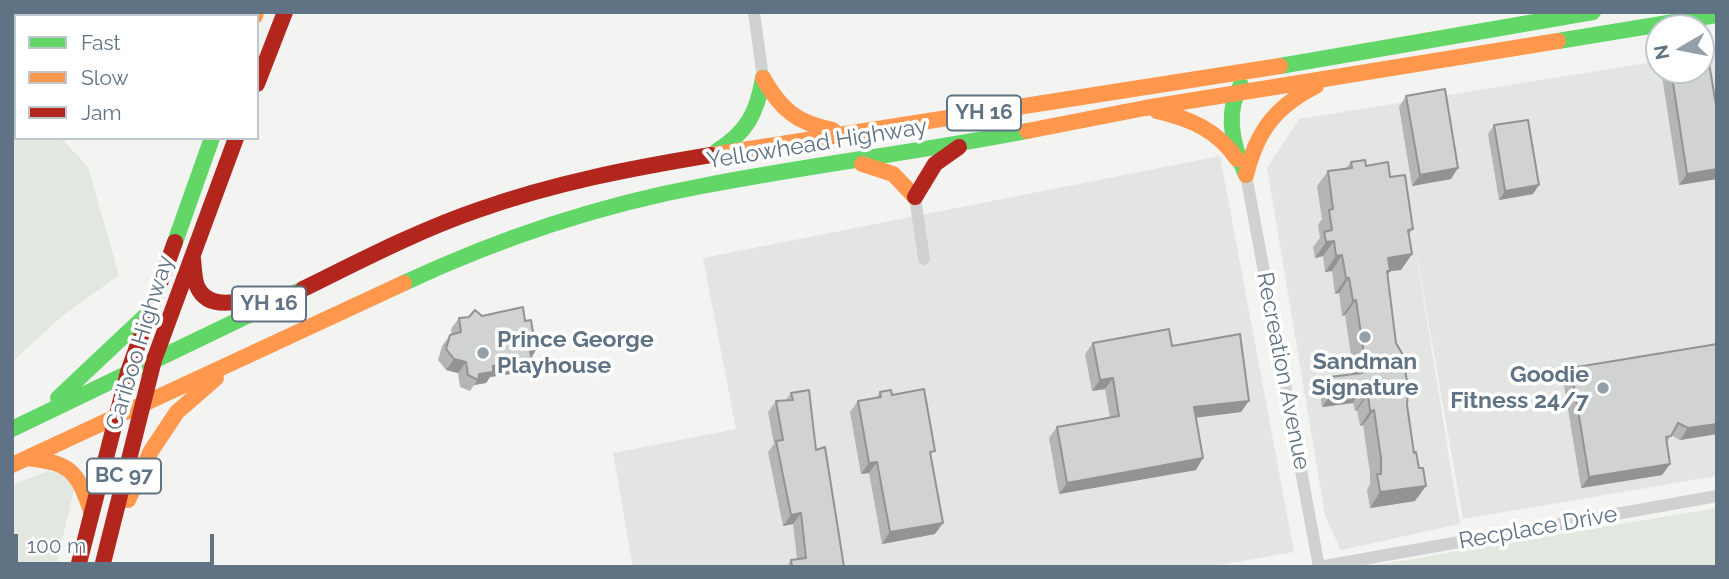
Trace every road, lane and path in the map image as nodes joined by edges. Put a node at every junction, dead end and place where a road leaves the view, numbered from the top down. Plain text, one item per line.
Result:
1 (285, 12) edge
2 (754, 12) edge
3 (1593, 12) edge
4 (1717, 15) edge
5 (1300, 62) junction
6 (1334, 77) junction
7 (763, 78) junction
8 (259, 79) edge
9 (1235, 93) junction
10 (1145, 108) junction
11 (849, 133) junction
12 (211, 140) edge
13 (235, 140) edge
14 (962, 145) junction
15 (708, 156) junction
16 (846, 162) junction
17 (1242, 169) junction
18 (915, 197) junction
19 (384, 248) junction
20 (193, 251) junction
21 (924, 259) dead end
22 (148, 313) junction
23 (154, 360) junction
24 (235, 361) junction
25 (128, 372) junction
26 (142, 404) junction
27 (39, 416) junction
28 (114, 418) junction
29 (12, 429) edge
30 (20, 462) edge
31 (1717, 496) edge
32 (91, 513) junction
33 (107, 547) junction
34 (78, 567) edge
35 (102, 567) edge
36 (1319, 567) edge

1 - 8 highway
2 - 7 street
3 - 5 highway, Yellowhead Highway / YH 16
4 - 6 highway, Yellowhead Highway / YH 16
5 - 9 highway
5 - 11 highway, Yellowhead Highway / YH 16
6 - 9 highway, Yellowhead Highway / YH 16
6 - 17 highway
7 - 11 highway
7 - 15 highway
9 - 10 highway, Yellowhead Highway / YH 16
9 - 17 highway
10 - 14 highway, Yellowhead Highway / YH 16
10 - 17 highway
11 - 15 highway, Yellowhead Highway / YH 16
12 - 22 highway, Cariboo Highway / BC 97
13 - 20 highway, Cariboo Highway / BC 97
14 - 16 highway, Yellowhead Highway / YH 16
14 - 18 highway
15 - 19 highway, Yellowhead Highway / YH 16
16 - 18 highway
16 - 24 highway, Yellowhead Highway / YH 16
17 - 36 street, Recreation Avenue
18 - 21 street
19 - 20 highway
19 - 23 highway, Yellowhead Highway / YH 16
20 - 23 highway, Cariboo Highway / BC 97
22 - 25 highway, Cariboo Highway / BC 97
22 - 27 highway
23 - 25 highway, Yellowhead Highway / YH 16
23 - 26 highway, Cariboo Highway / BC 97
24 - 26 highway, Yellowhead Highway / YH 16
24 - 33 highway
25 - 27 highway, Yellowhead Highway / YH 16
25 - 28 highway, Cariboo Highway / BC 97
26 - 28 highway, Yellowhead Highway / YH 16
26 - 33 highway, Cariboo Highway / BC 97
27 - 29 highway, Yellowhead Highway / YH 16
28 - 30 highway, Yellowhead Highway / YH 16
28 - 32 highway, Cariboo Highway / BC 97
30 - 32 highway
31 - 36 street, Recplace Drive
32 - 34 highway, Cariboo Highway / BC 97
33 - 35 highway, Cariboo Highway / BC 97

